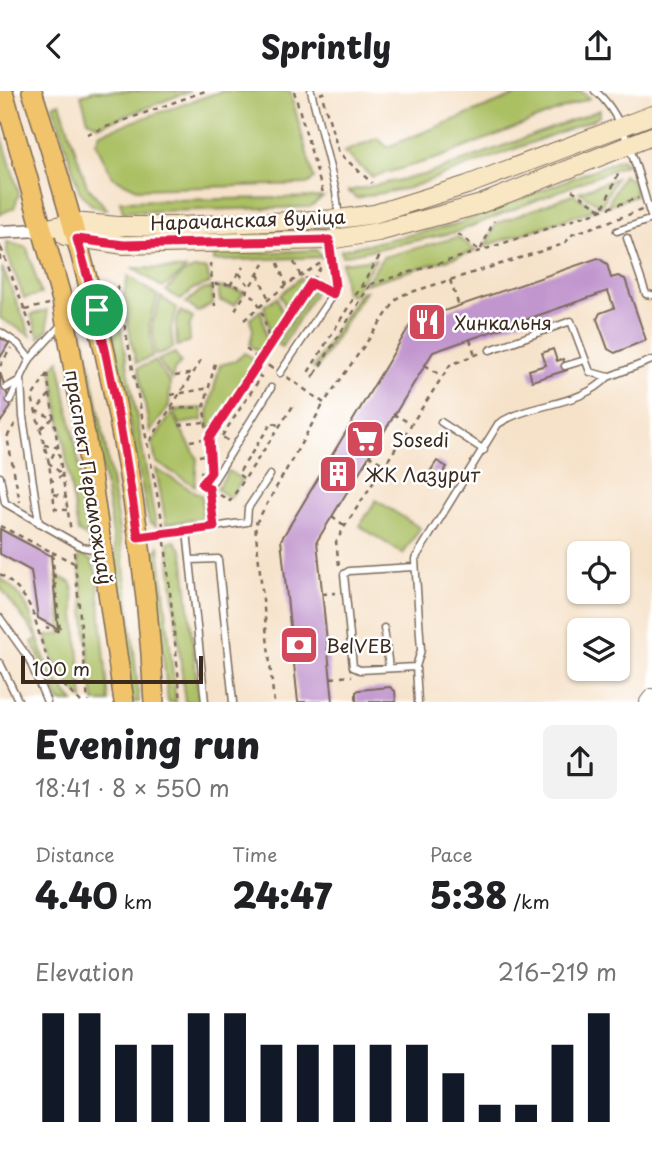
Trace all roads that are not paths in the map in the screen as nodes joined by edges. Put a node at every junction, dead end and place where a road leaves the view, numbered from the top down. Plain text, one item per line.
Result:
1 (3, 91) edge
2 (32, 91) edge
3 (311, 91) edge
4 (595, 91) edge
5 (652, 115) edge
6 (621, 127) junction
7 (652, 136) edge
8 (626, 145) junction
9 (340, 219) junction
10 (652, 219) edge
11 (41, 230) junction
12 (75, 230) junction
13 (0, 232) edge
14 (617, 232) dead end
15 (627, 238) dead end
16 (337, 239) junction
17 (652, 295) edge
18 (65, 321) junction
19 (0, 332) edge
20 (490, 350) road end
21 (30, 359) junction
22 (585, 360) junction
23 (652, 360) edge
24 (565, 366) dead end
25 (280, 373) dead end
26 (608, 377) junction
27 (21, 379) junction
28 (6, 388) dead end
29 (271, 388) dead end
30 (10, 400) dead end
31 (441, 422) dead end
32 (484, 450) junction
33 (270, 475) dead end
34 (0, 477) edge
35 (2, 502) edge
36 (39, 523) junction
37 (214, 527) junction
38 (187, 531) junction
39 (138, 537) junction
40 (102, 551) junction
41 (191, 560) junction
42 (413, 567) junction
43 (0, 618) edge
44 (384, 628) dead end
45 (0, 663) edge
46 (416, 667) junction
47 (389, 668) junction
48 (652, 697) edge
49 (19, 702) edge
50 (47, 702) edge
51 (124, 702) edge
52 (154, 702) edge
53 (205, 702) edge
54 (233, 702) edge
55 (418, 702) edge
56 (648, 702) edge

1 - 11 main road, праспект Пераможцаў
2 - 12 main road, праспект Пераможцаў
3 - 9 lane
4 - 6 lane
5 - 6 main road, Нарачанская вуліца
6 - 8 lane
6 - 9 main road, Нарачанская вуліца
7 - 8 main road, Нарачанская вуліца
8 - 10 lane
8 - 16 main road, Нарачанская вуліца
9 - 12 main road, Нарачанская вуліца
9 - 16 lane
10 - 14 lane
11 - 12 main road
11 - 13 street
11 - 18 main road, праспект Пераможцаў
12 - 16 main road, Нарачанская вуліца
12 - 39 main road, праспект Пераможцаў
15 - 17 lane
16 - 25 lane
18 - 21 lane
18 - 40 main road, праспект Пераможцаў
19 - 21 lane
20 - 22 lane
21 - 27 lane
22 - 24 lane
22 - 26 lane
23 - 26 lane
26 - 32 lane
27 - 28 lane
27 - 30 lane
27 - 36 lane
29 - 37 lane
31 - 32 lane
32 - 42 lane
33 - 37 lane
34 - 35 lane
35 - 36 lane
36 - 40 lane
37 - 38 lane
38 - 39 lane
38 - 41 lane
39 - 52 main road, праспект Пераможцаў
40 - 51 main road, праспект Пераможцаў
41 - 53 lane
41 - 54 lane
42 - 46 lane
42 - 47 lane
43 - 50 lane
44 - 47 lane
45 - 49 lane
46 - 47 lane
46 - 55 lane
48 - 56 street

